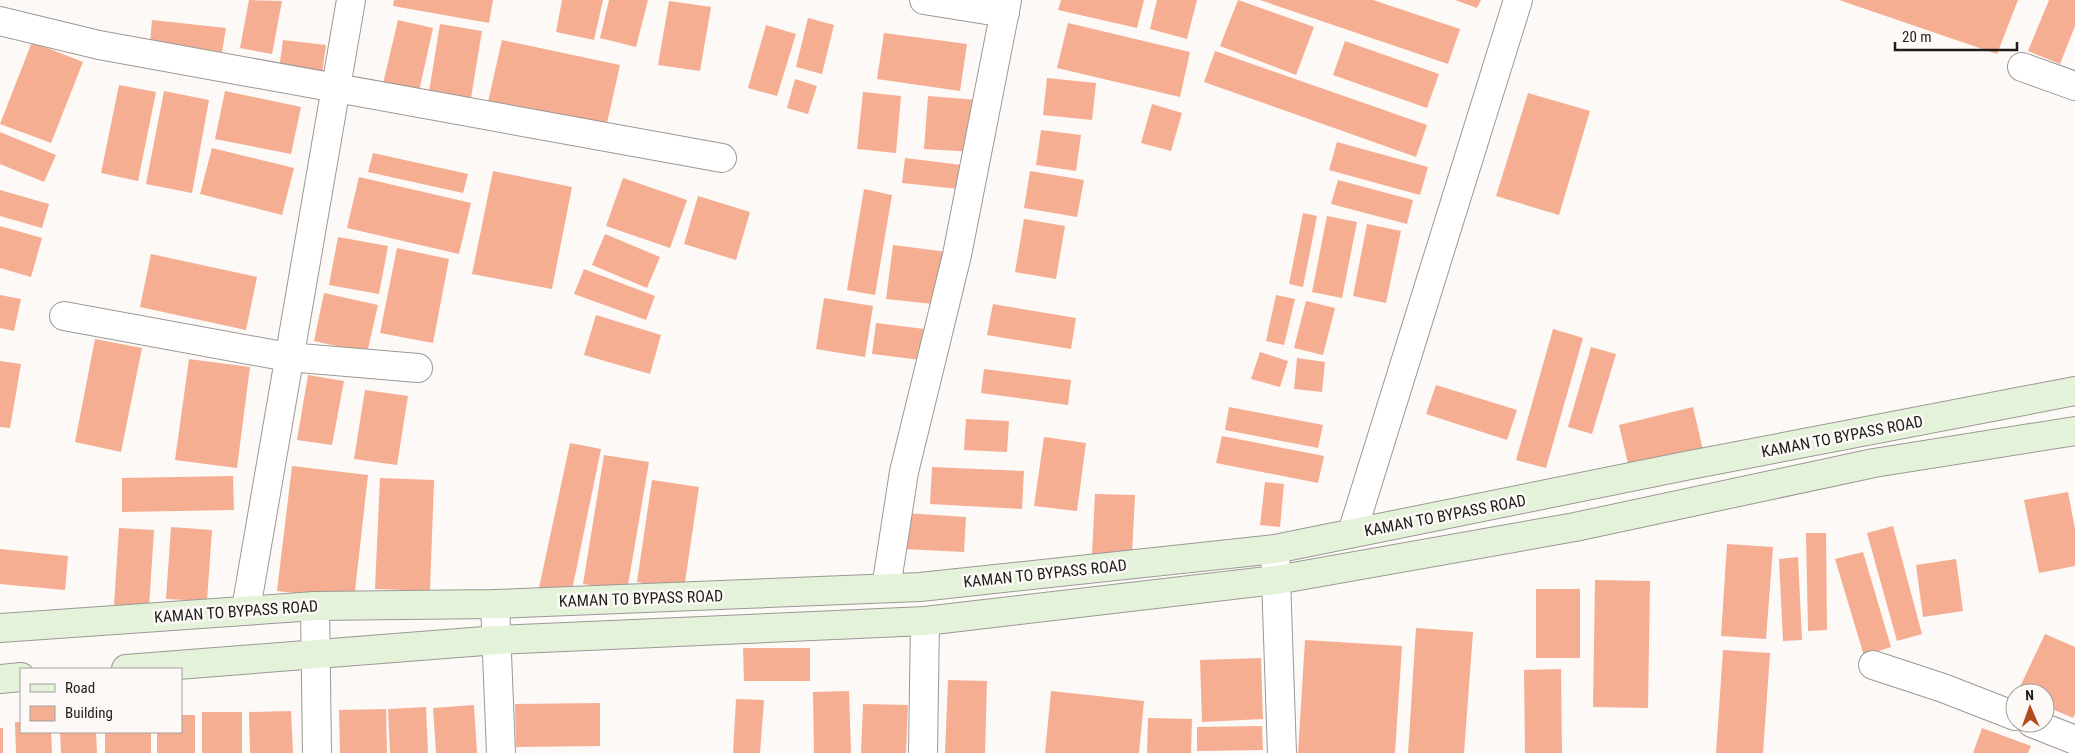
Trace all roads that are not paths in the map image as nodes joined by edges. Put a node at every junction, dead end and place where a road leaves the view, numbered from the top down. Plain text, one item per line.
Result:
1 (351, 0) edge
2 (924, 0) edge
3 (1518, 0) edge
4 (1006, 7) edge
5 (0, 21) edge
6 (2022, 66) dead end
7 (2075, 86) edge
8 (335, 88) junction
9 (722, 158) dead end
10 (64, 316) dead end
11 (288, 357) junction
12 (418, 368) dead end
13 (2075, 391) edge
14 (2075, 431) edge
15 (1352, 533) junction
16 (1275, 549) junction
17 (1276, 580) junction
18 (886, 588) junction
19 (496, 604) junction
20 (315, 606) junction
21 (246, 610) junction
22 (925, 621) junction
23 (0, 628) edge
24 (497, 640) junction
25 (316, 654) junction
26 (1873, 665) dead end
27 (139, 668) edge
28 (20, 677) edge
29 (0, 679) edge
30 (2005, 712) edge
31 (2055, 732) edge
32 (2075, 740) edge
33 (317, 753) edge
34 (501, 753) edge
35 (923, 753) edge
36 (1282, 753) edge

1 - 8 street
2 - 4 street
3 - 15 street
4 - 18 street
5 - 8 street
6 - 7 street
8 - 9 street
8 - 11 street
10 - 11 street
11 - 12 street
11 - 21 street
13 - 15 street, KAMAN TO BYPASS ROAD
14 - 17 street, KAMAN TO BYPASS ROAD
15 - 16 street, KAMAN TO BYPASS ROAD
16 - 17 street
16 - 18 street, KAMAN TO BYPASS ROAD
17 - 22 street, KAMAN TO BYPASS ROAD
17 - 36 street
18 - 19 street, KAMAN TO BYPASS ROAD
19 - 20 street, KAMAN TO BYPASS ROAD
19 - 24 street
20 - 21 street, KAMAN TO BYPASS ROAD
20 - 25 street
21 - 23 street, KAMAN TO BYPASS ROAD
22 - 24 street, KAMAN TO BYPASS ROAD
22 - 35 street
24 - 25 street, KAMAN TO BYPASS ROAD
24 - 34 street
25 - 27 street, KAMAN TO BYPASS ROAD
25 - 33 street
26 - 30 street
28 - 29 street
31 - 32 street

